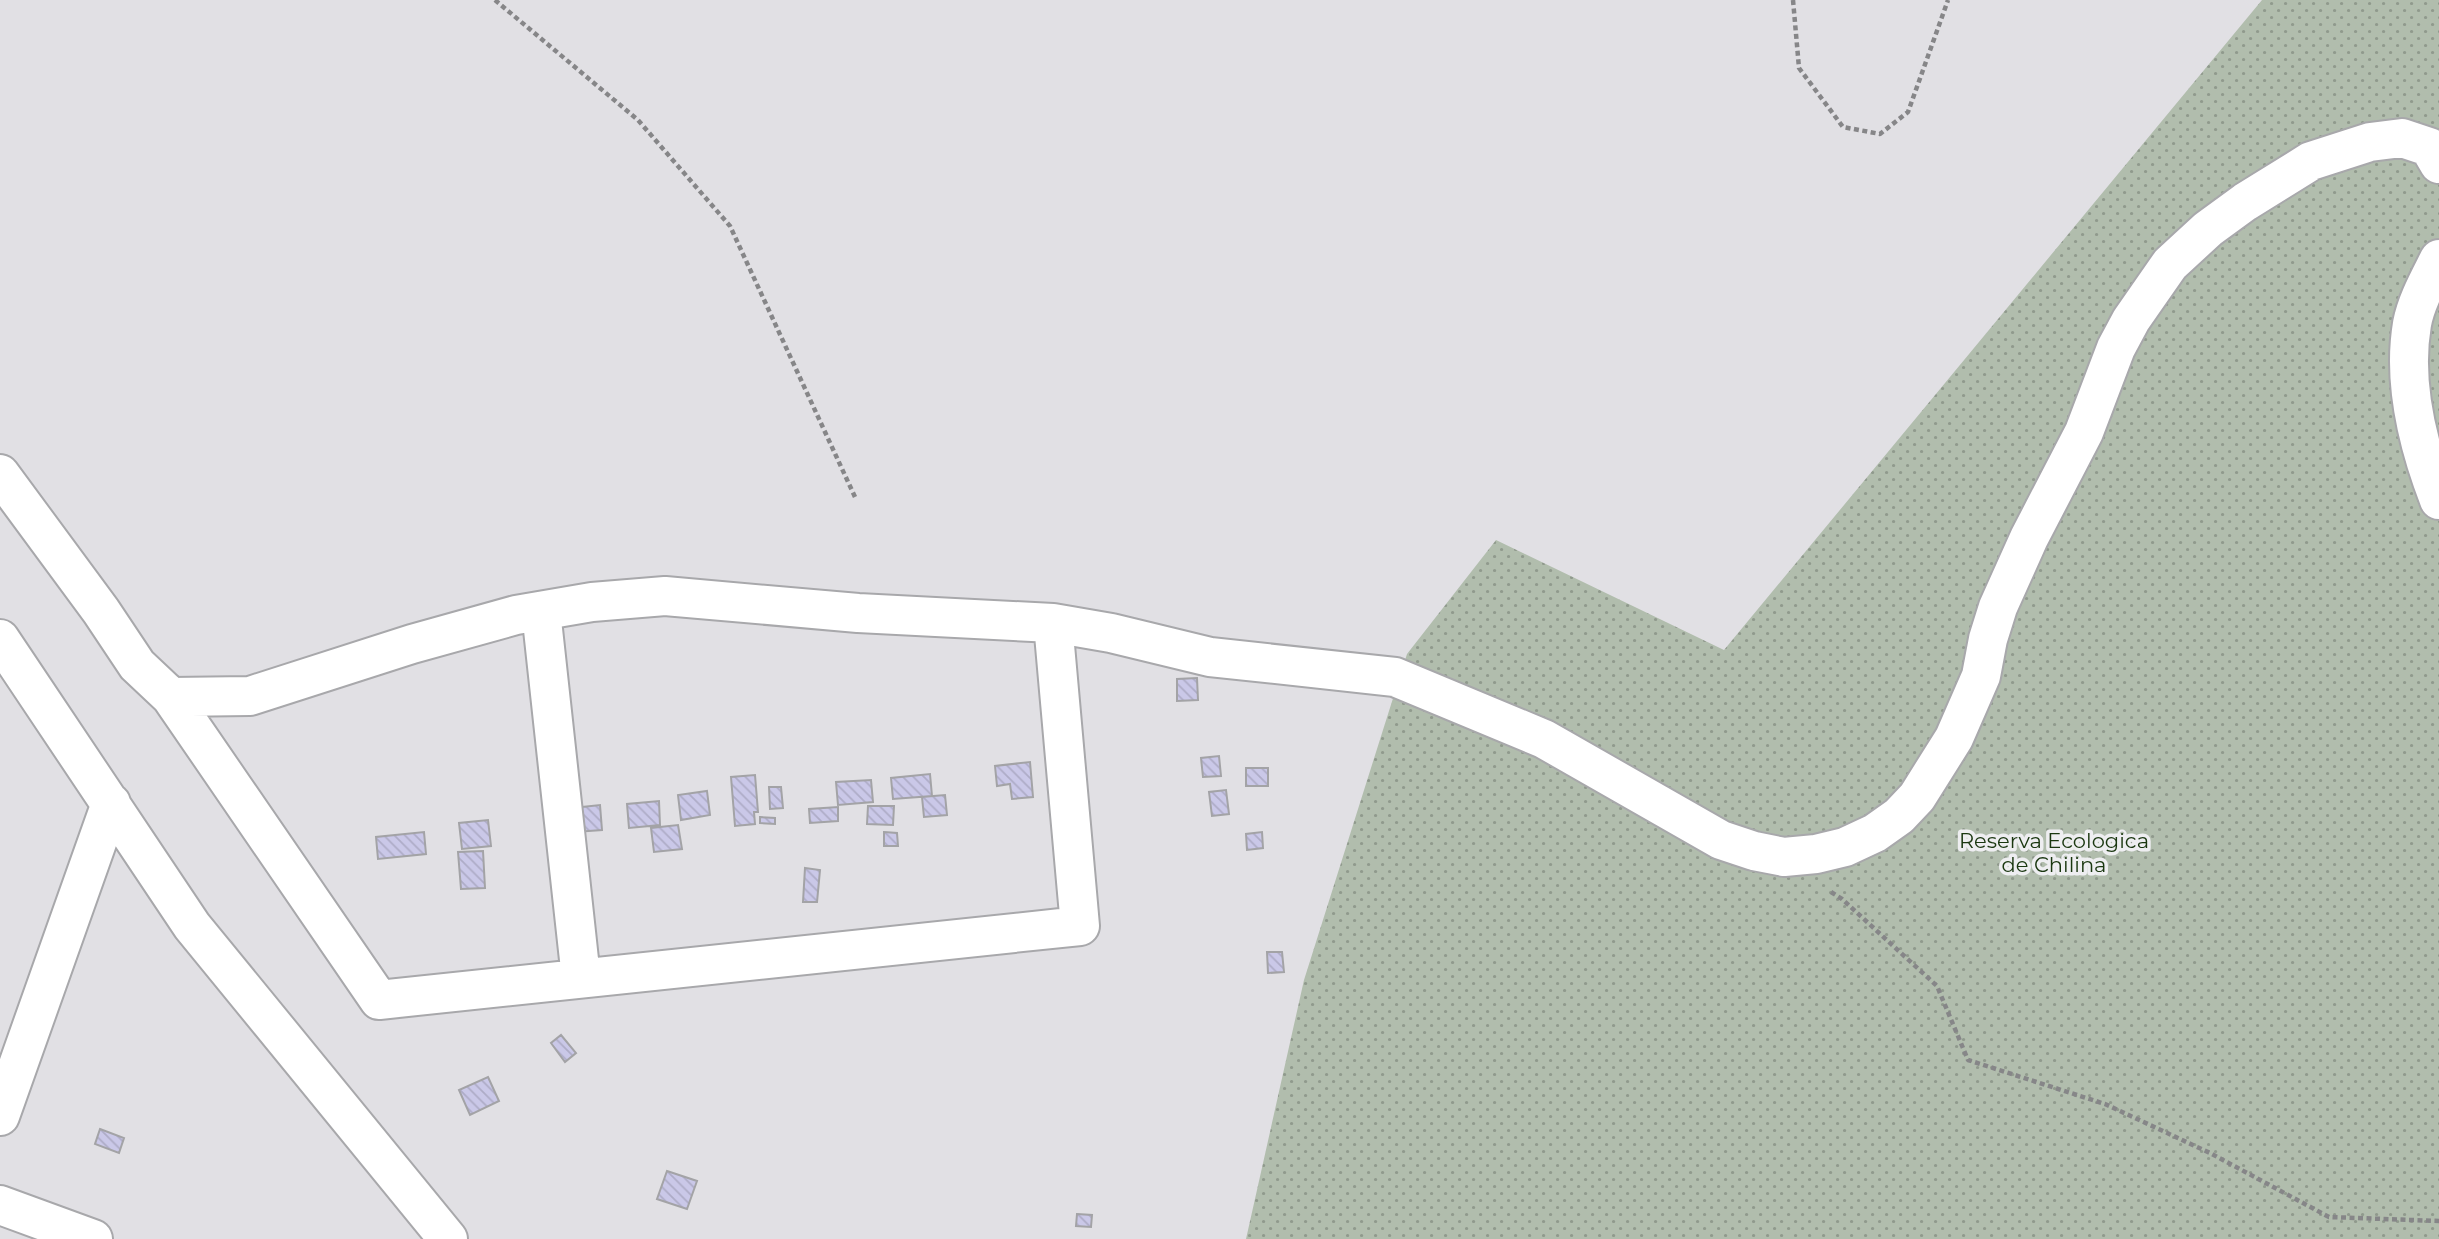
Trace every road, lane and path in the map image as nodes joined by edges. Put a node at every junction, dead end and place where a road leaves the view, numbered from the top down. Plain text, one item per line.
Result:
1 (495, 0) edge
2 (1793, 0) edge
3 (1948, 0) edge
4 (2436, 147) edge
5 (2439, 259) edge
6 (0, 474) edge
7 (855, 497) dead end
8 (2439, 500) edge
9 (541, 611) junction
10 (1053, 623) junction
11 (0, 639) edge
12 (172, 697) junction
13 (111, 803) junction
14 (1821, 886) dead end
15 (581, 978) junction
16 (0, 1116) edge
17 (0, 1205) edge
18 (2439, 1221) edge
19 (93, 1239) edge
20 (448, 1239) edge

1 - 7 path
2 - 3 path
4 - 10 street
5 - 8 street
6 - 12 street
9 - 10 street
9 - 12 street
9 - 15 street
10 - 15 street
11 - 13 street
12 - 15 street
13 - 16 street
13 - 20 street
14 - 18 path
17 - 19 street

